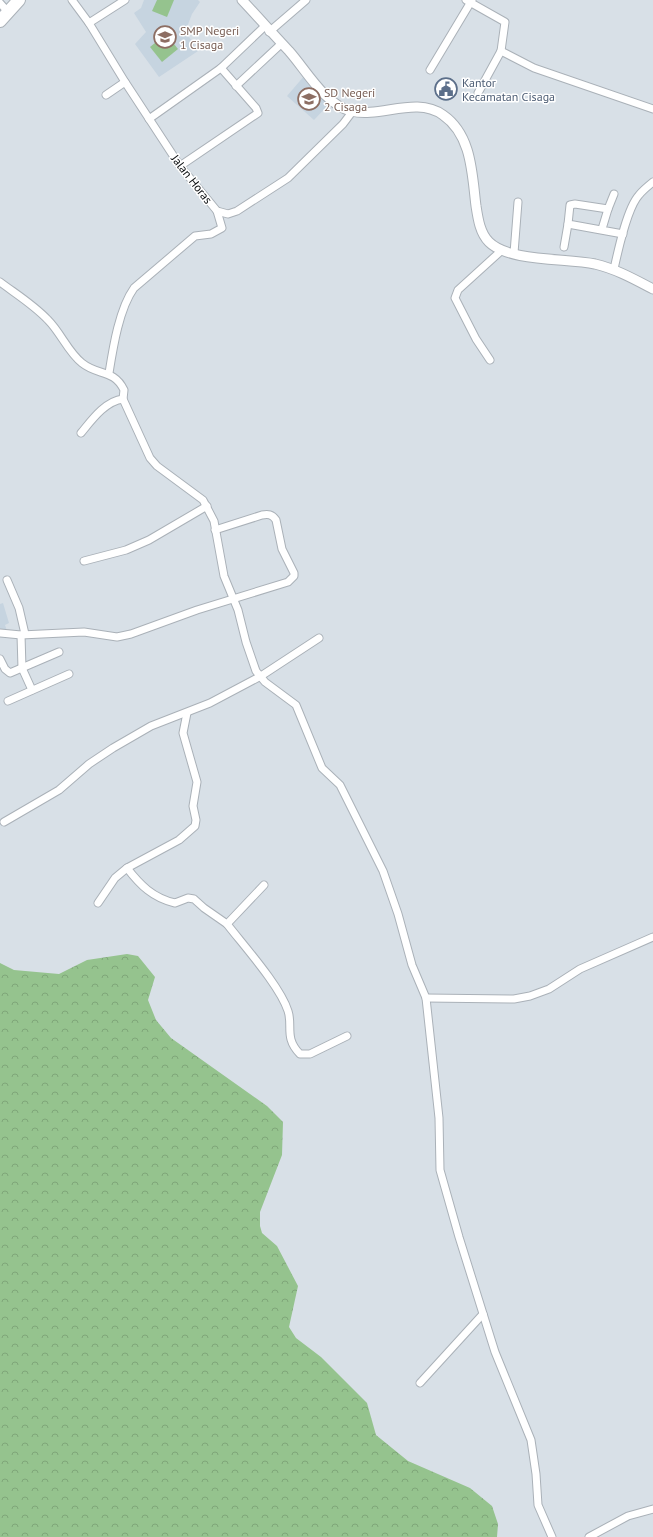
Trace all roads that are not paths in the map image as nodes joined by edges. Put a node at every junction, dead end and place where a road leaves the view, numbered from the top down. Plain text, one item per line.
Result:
1 (19, 0) edge
2 (72, 0) edge
3 (125, 0) edge
4 (242, 0) edge
5 (306, 0) edge
6 (469, 1) edge
7 (3, 12) edge
8 (89, 23) junction
9 (267, 29) junction
10 (281, 44) junction
11 (501, 51) junction
12 (221, 68) junction
13 (430, 70) dead end
14 (125, 82) junction
15 (236, 86) junction
16 (478, 93) dead end
17 (106, 94) dead end
18 (653, 108) edge
19 (352, 112) junction
20 (149, 119) junction
21 (180, 166) junction
22 (653, 182) edge
23 (614, 194) dead end
24 (518, 202) dead end
25 (608, 210) junction
26 (218, 211) junction
27 (568, 224) junction
28 (602, 229) junction
29 (623, 234) junction
30 (564, 247) dead end
31 (502, 250) junction
32 (514, 253) junction
33 (614, 270) junction
34 (0, 282) edge
35 (653, 289) edge
36 (490, 360) dead end
37 (108, 373) junction
38 (123, 400) junction
39 (81, 433) dead end
40 (207, 506) junction
41 (215, 530) junction
42 (84, 561) dead end
43 (7, 580) dead end
44 (234, 598) junction
45 (0, 633) edge
46 (23, 634) junction
47 (319, 638) dead end
48 (60, 652) dead end
49 (0, 659) edge
50 (22, 668) junction
51 (70, 674) dead end
52 (261, 676) junction
53 (32, 690) junction
54 (8, 701) dead end
55 (187, 713) junction
56 (4, 822) dead end
57 (127, 868) junction
58 (264, 885) dead end
59 (98, 903) dead end
60 (227, 924) junction
61 (653, 937) edge
62 (426, 998) junction
63 (347, 1036) dead end
64 (483, 1314) junction
65 (420, 1383) dead end
66 (653, 1509) edge
67 (552, 1537) edge
68 (589, 1537) edge

1 - 7 highway
2 - 8 street, Jalan Horas
3 - 8 street
4 - 9 main road
5 - 9 street
6 - 11 street
6 - 13 street
8 - 14 street, Jalan Horas
9 - 10 main road
9 - 12 street
10 - 15 street
10 - 19 main road
11 - 16 street
11 - 18 street
12 - 15 street
12 - 20 street
14 - 17 street
14 - 20 street, Jalan Horas
15 - 21 street
19 - 26 street, Jalan Horas
19 - 31 main road
20 - 21 street, Jalan Horas
21 - 26 street, Jalan Horas
22 - 29 street
23 - 25 street
24 - 32 street
25 - 27 street
25 - 28 street
26 - 37 street
27 - 28 street
27 - 30 street
28 - 29 street
29 - 33 street
31 - 32 main road
31 - 36 street
32 - 33 main road
33 - 35 main road
34 - 37 street
37 - 38 street
38 - 39 street
38 - 40 street
40 - 41 street
40 - 42 street
41 - 44 street
41 - 44 street
43 - 46 street
44 - 46 street
44 - 52 street
45 - 46 street
46 - 50 street
47 - 52 street
48 - 50 street
49 - 50 street
50 - 53 street
51 - 53 street
52 - 55 street
52 - 62 street
53 - 54 street
55 - 56 street
55 - 57 street
57 - 59 street
57 - 60 street
58 - 60 street
60 - 63 street
61 - 62 street
62 - 64 street
64 - 65 street
64 - 67 street
66 - 68 street

